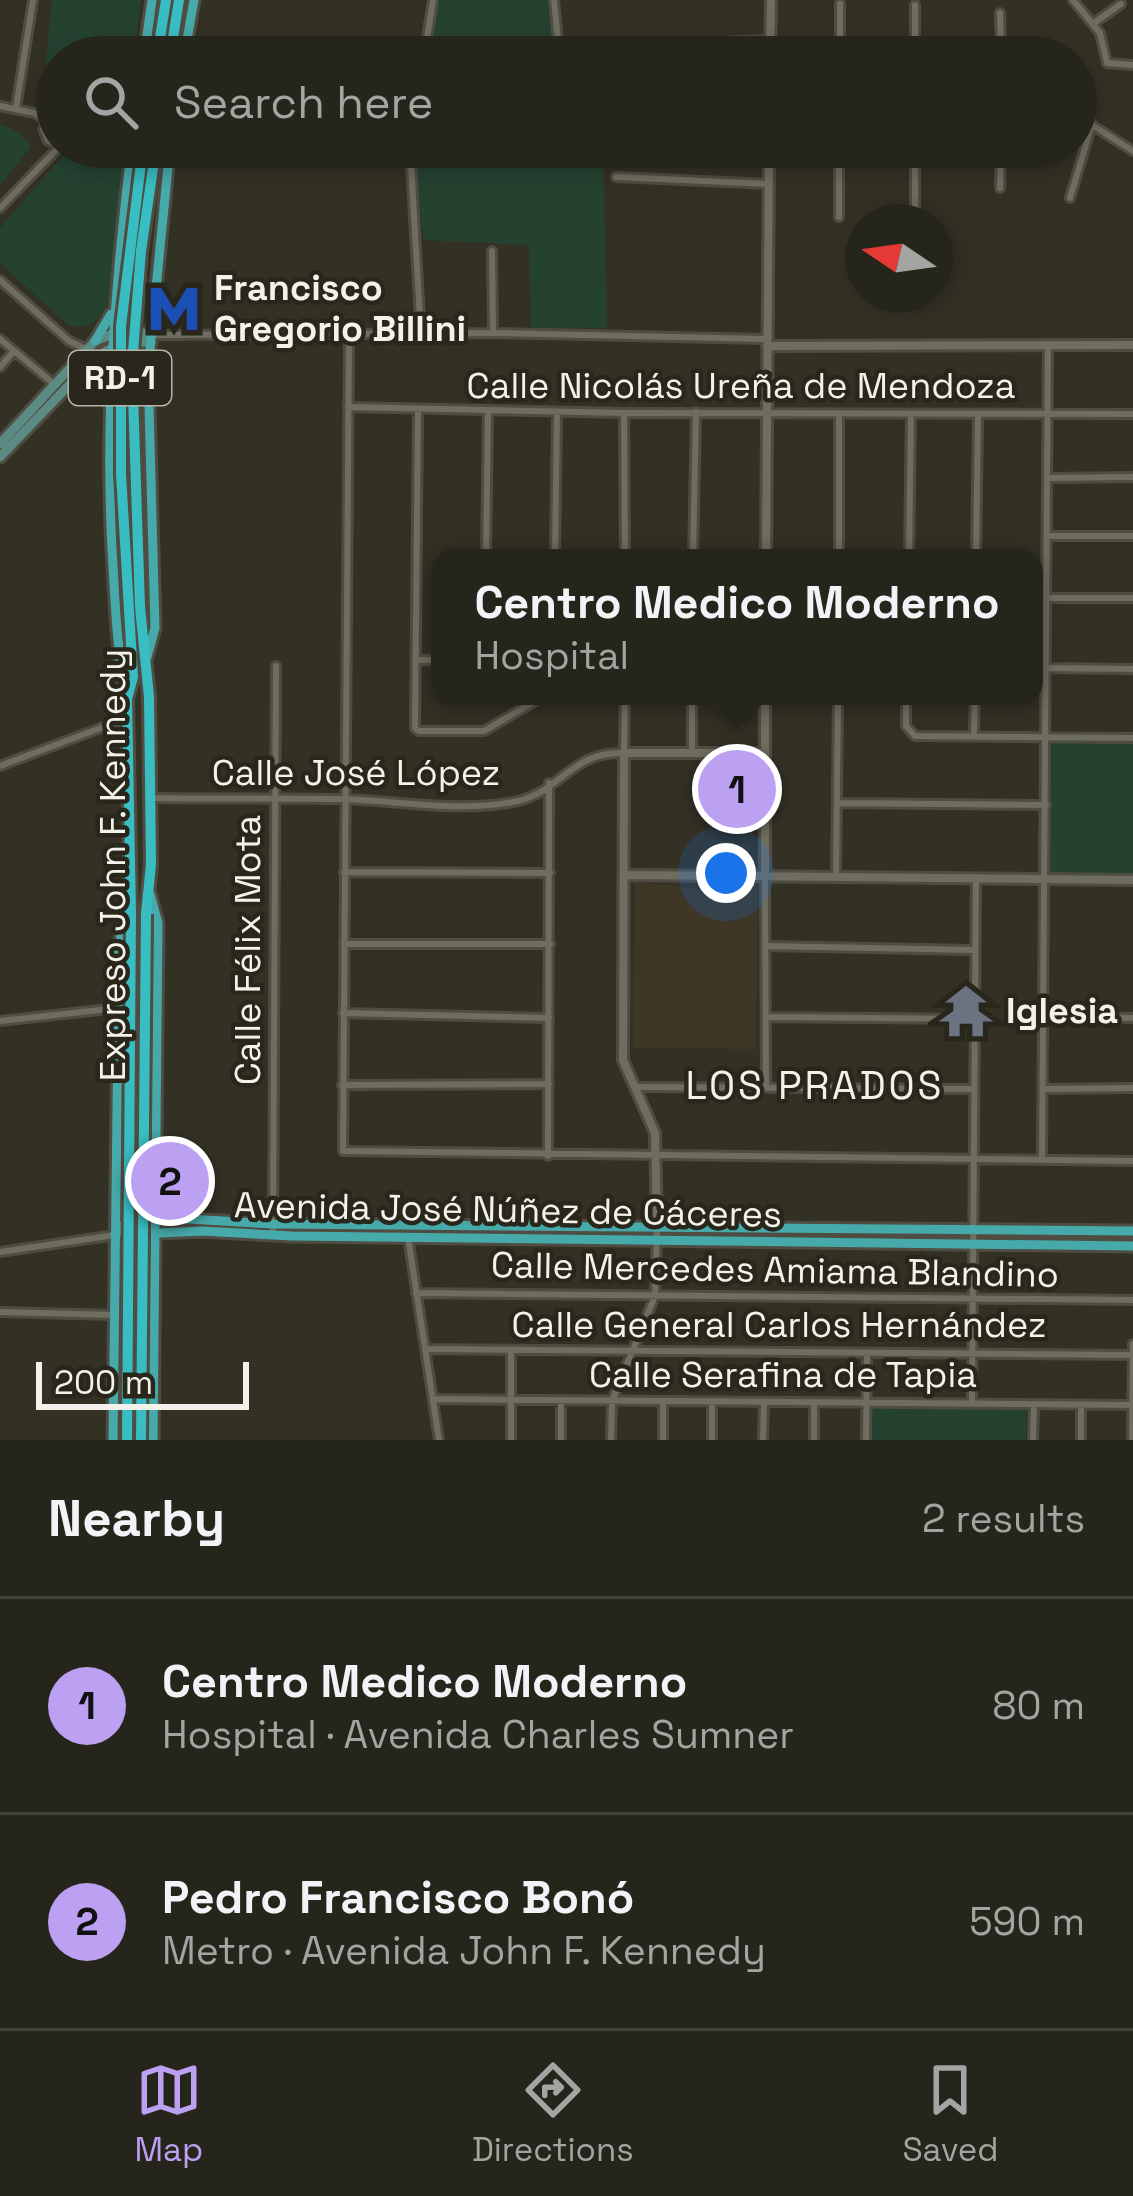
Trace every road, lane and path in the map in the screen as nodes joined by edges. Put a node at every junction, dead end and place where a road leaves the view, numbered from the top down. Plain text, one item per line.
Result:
1 (33, 0) edge
2 (152, 0) edge
3 (166, 0) edge
4 (179, 0) edge
5 (194, 0) edge
6 (433, 0) edge
7 (554, 0) edge
8 (771, 0) edge
9 (1073, 0) edge
10 (840, 4) dead end
11 (915, 4) dead end
12 (1121, 4) dead end
13 (1000, 14) dead end
14 (1094, 23) junction
15 (147, 36) edge
16 (160, 36) edge
17 (173, 36) edge
18 (188, 36) edge
19 (427, 36) edge
20 (558, 36) edge
21 (771, 36) edge
22 (840, 36) edge
23 (915, 36) edge
24 (1000, 36) edge
25 (1133, 65) edge
26 (0, 106) edge
27 (16, 108) junction
28 (36, 117) edge
29 (1097, 127) edge
30 (1133, 152) edge
31 (36, 168) edge
32 (129, 168) edge
33 (140, 168) edge
34 (153, 168) edge
35 (168, 168) edge
36 (411, 168) edge
37 (769, 168) edge
38 (839, 168) edge
39 (915, 168) edge
40 (1000, 168) edge
41 (1079, 168) edge
42 (616, 177) dead end
43 (769, 184) junction
44 (1000, 188) dead end
45 (1070, 198) dead end
46 (915, 204) edge
47 (0, 208) edge
48 (839, 217) dead end
49 (492, 251) dead end
50 (0, 280) edge
51 (153, 303) junction
52 (114, 307) junction
53 (112, 331) junction
54 (493, 333) junction
55 (349, 336) junction
56 (421, 336) junction
57 (155, 338) junction
58 (0, 339) edge
59 (768, 342) junction
60 (90, 345) junction
61 (1048, 345) junction
62 (1133, 345) edge
63 (112, 348) junction
64 (14, 352) junction
65 (0, 367) edge
66 (111, 369) junction
67 (148, 369) junction
68 (75, 374) junction
69 (54, 384) junction
70 (110, 400) junction
71 (348, 407) junction
72 (418, 410) junction
73 (488, 411) junction
74 (768, 411) junction
75 (556, 412) junction
76 (696, 412) junction
77 (624, 413) junction
78 (839, 414) junction
79 (911, 414) junction
80 (1133, 414) edge
81 (978, 415) junction
82 (1047, 415) junction
83 (0, 445) edge
84 (0, 457) edge
85 (1133, 477) edge
86 (1048, 478) junction
87 (1048, 536) junction
88 (1133, 536) edge
89 (486, 549) edge
90 (555, 549) edge
91 (625, 549) edge
92 (694, 549) edge
93 (766, 549) edge
94 (839, 549) edge
95 (908, 549) edge
96 (976, 549) edge
97 (1048, 598) junction
98 (1133, 598) edge
99 (135, 609) junction
100 (147, 657) junction
101 (416, 660) junction
102 (431, 660) edge
103 (276, 666) dead end
104 (1046, 668) junction
105 (1133, 669) edge
106 (128, 699) junction
107 (529, 705) edge
108 (625, 705) edge
109 (692, 705) edge
110 (764, 705) edge
111 (838, 705) edge
112 (907, 705) edge
113 (975, 705) edge
114 (127, 718) junction
115 (974, 735) junction
116 (1045, 736) junction
117 (1133, 737) edge
118 (624, 753) junction
119 (692, 753) junction
120 (764, 753) junction
121 (0, 766) edge
122 (549, 783) junction
123 (150, 798) junction
124 (276, 800) junction
125 (344, 800) junction
126 (838, 803) junction
127 (1046, 806) junction
128 (344, 872) junction
129 (550, 874) junction
130 (624, 875) junction
131 (765, 876) junction
132 (836, 877) junction
133 (976, 878) junction
134 (1045, 879) junction
135 (1133, 880) edge
136 (131, 886) junction
137 (150, 893) junction
138 (344, 944) junction
139 (550, 944) junction
140 (766, 946) junction
141 (974, 950) junction
142 (118, 1008) junction
143 (343, 1013) junction
144 (766, 1017) junction
145 (1044, 1017) junction
146 (549, 1018) junction
147 (1133, 1018) edge
148 (974, 1019) junction
149 (0, 1021) edge
150 (549, 1084) junction
151 (342, 1085) junction
152 (634, 1087) junction
153 (766, 1088) junction
154 (1044, 1088) junction
155 (1133, 1088) edge
156 (974, 1089) junction
157 (548, 1156) junction
158 (656, 1157) junction
159 (973, 1160) junction
160 (1042, 1160) junction
161 (1133, 1161) edge
162 (156, 1181) junction
163 (116, 1184) junction
164 (155, 1217) junction
165 (657, 1227) junction
166 (273, 1229) junction
167 (972, 1229) junction
168 (1133, 1231) edge
169 (155, 1233) junction
170 (115, 1235) junction
171 (408, 1238) junction
172 (657, 1240) junction
173 (972, 1244) junction
174 (1133, 1246) edge
175 (0, 1252) edge
176 (115, 1269) junction
177 (155, 1272) junction
178 (416, 1293) junction
179 (655, 1295) junction
180 (973, 1298) junction
181 (1133, 1300) edge
182 (0, 1312) edge
183 (115, 1315) junction
184 (1133, 1344) edge
185 (425, 1349) junction
186 (512, 1350) junction
187 (629, 1351) junction
188 (867, 1353) junction
189 (972, 1354) junction
190 (1133, 1355) edge
191 (434, 1399) junction
192 (512, 1400) junction
193 (561, 1400) junction
194 (612, 1401) junction
195 (663, 1401) junction
196 (712, 1402) junction
197 (764, 1402) junction
198 (814, 1402) junction
199 (866, 1403) junction
200 (972, 1404) junction
201 (1034, 1404) junction
202 (1081, 1405) junction
203 (1132, 1405) edge
204 (113, 1440) edge
205 (128, 1440) edge
206 (141, 1440) edge
207 (153, 1440) edge
208 (439, 1440) edge
209 (511, 1440) edge
210 (561, 1440) edge
211 (611, 1440) edge
212 (663, 1440) edge
213 (712, 1440) edge
214 (763, 1440) edge
215 (814, 1440) edge
216 (866, 1440) edge
217 (1033, 1440) edge
218 (1082, 1440) edge
219 (1132, 1440) edge

1 - 27 street
2 - 15 main road
3 - 16 highway
4 - 17 highway
5 - 18 main road
6 - 19 street
7 - 20 street
8 - 21 street
9 - 14 street
10 - 22 street
11 - 23 street
12 - 14 street
13 - 24 street
14 - 25 street
26 - 27 street
27 - 28 street
29 - 30 street
31 - 47 street
32 - 52 main road, RD-1
33 - 99 highway, Expreso John F. Kennedy / RD-1, bridge
34 - 99 highway, Expreso John F. Kennedy / RD-1, bridge
35 - 51 main road, RD-1
36 - 56 street
37 - 43 street
38 - 48 street
39 - 46 street
40 - 44 street
41 - 45 street
42 - 43 street
43 - 59 street
49 - 54 street
50 - 60 street
51 - 52 main road
51 - 57 main road, RD-1
52 - 53 main road, RD-1
52 - 60 main road
53 - 57 main road
53 - 60 main road
53 - 63 main road, RD-1
54 - 56 street
54 - 59 street
55 - 56 street
55 - 57 street
55 - 71 street
57 - 63 main road
57 - 67 main road, RD-1
58 - 64 street
59 - 61 street
59 - 74 street
60 - 69 main road
61 - 62 street
61 - 82 street
63 - 66 main road, RD-1
63 - 68 main road
64 - 65 street
64 - 69 street
66 - 67 main road
66 - 70 main road, RD-1
67 - 100 main road, RD-1
68 - 70 main road
68 - 84 main road
69 - 83 main road
70 - 106 main road, RD-1
71 - 72 street, Calle Nicolás Ureña de Mendoza
71 - 125 street
72 - 73 street, Calle Nicolás Ureña de Mendoza
72 - 101 street
73 - 75 street, Calle Nicolás Ureña de Mendoza
73 - 89 street
74 - 76 street, Calle Nicolás Ureña de Mendoza
74 - 78 street, Calle Nicolás Ureña de Mendoza
74 - 93 street
75 - 77 street, Calle Nicolás Ureña de Mendoza
75 - 90 street
76 - 77 street, Calle Nicolás Ureña de Mendoza
76 - 92 street
77 - 91 street
78 - 79 street, Calle Nicolás Ureña de Mendoza
78 - 94 street
79 - 81 street, Calle Nicolás Ureña de Mendoza
79 - 95 street
80 - 82 street, Calle Nicolás Ureña de Mendoza
81 - 82 street, Calle Nicolás Ureña de Mendoza
81 - 96 street
82 - 86 street
85 - 86 street
86 - 87 street
87 - 88 street
87 - 97 street
97 - 98 street
97 - 104 street
99 - 100 highway, Expreso John F. Kennedy / RD-1
99 - 106 highway, Expreso John F. Kennedy / RD-1
100 - 123 highway, Expreso John F. Kennedy / RD-1
101 - 102 street
101 - 107 street
103 - 124 street, Calle Félix Mota
104 - 105 street
104 - 116 street
106 - 114 highway, Expreso John F. Kennedy / RD-1
108 - 118 street
109 - 119 street
110 - 120 street
111 - 126 street
112 - 115 street
113 - 115 street
114 - 121 street
114 - 136 highway, Expreso John F. Kennedy / RD-1
115 - 116 street
116 - 117 street
116 - 127 street
118 - 119 street, Calle José López
118 - 122 street, Calle José López
118 - 130 street
119 - 120 street, Calle José López
120 - 131 street
122 - 125 street, Calle José López
122 - 129 street
123 - 124 street, Calle José López
123 - 137 highway, Expreso John F. Kennedy / RD-1
124 - 125 street, Calle José López
124 - 166 street, Calle Félix Mota
125 - 128 street
126 - 127 street
126 - 132 street
127 - 134 street
128 - 129 street
128 - 138 street
129 - 139 street
130 - 131 street
130 - 152 street
131 - 132 street
131 - 140 street
132 - 133 street
133 - 134 street
133 - 141 street
134 - 135 street
134 - 145 street
136 - 142 main road
136 - 205 highway, Expreso John F. Kennedy / RD-1, bridge
137 - 162 main road, RD-1
137 - 206 highway, Expreso John F. Kennedy / RD-1, bridge
138 - 139 street
138 - 143 street
139 - 146 street
140 - 141 street
140 - 144 street
141 - 148 street
142 - 149 street
142 - 163 main road
143 - 146 street
143 - 151 street
144 - 148 street
144 - 153 street
145 - 147 street
145 - 154 street
146 - 150 street
148 - 156 street
150 - 151 street
150 - 157 street
151 - 157 street
152 - 153 street
152 - 158 street
153 - 156 street
154 - 155 street
154 - 160 street
156 - 159 street
157 - 158 street
158 - 159 street
158 - 165 street
159 - 160 street
159 - 167 street
160 - 161 street
162 - 163 main road
162 - 164 main road, RD-1
163 - 170 main road
164 - 166 main road, Avenida José Núñez de Cáceres
164 - 169 main road, RD-1
164 - 170 main road, Avenida José Núñez de Cáceres
165 - 166 main road, Avenida José Núñez de Cáceres
165 - 167 main road, Avenida José Núñez de Cáceres
165 - 172 street
166 - 169 main road, Avenida José Núñez de Cáceres
166 - 171 main road, Avenida José Núñez de Cáceres
167 - 168 main road, Avenida José Núñez de Cáceres
167 - 173 street
169 - 170 main road, Avenida José Núñez de Cáceres
169 - 177 main road, RD-1
170 - 175 street
170 - 176 main road
171 - 172 main road, Avenida José Núñez de Cáceres
171 - 178 street
172 - 173 main road, Avenida José Núñez de Cáceres
172 - 179 street
173 - 174 main road, Avenida José Núñez de Cáceres
173 - 180 street
176 - 177 main road
176 - 183 main road
177 - 207 main road, RD-1
178 - 179 street, Calle Mercedes Amiama Blandino
178 - 185 street
179 - 180 street, Calle Mercedes Amiama Blandino
179 - 187 street
180 - 181 street, Calle Mercedes Amiama Blandino
180 - 189 street
182 - 183 street
183 - 204 main road
184 - 190 street
185 - 186 street, Calle General Carlos Hernández
185 - 191 street
186 - 187 street, Calle General Carlos Hernández
186 - 192 street
187 - 188 street, Calle General Carlos Hernández
187 - 194 street
188 - 189 street, Calle General Carlos Hernández
188 - 199 street
189 - 190 street, Calle General Carlos Hernández
189 - 200 street
190 - 203 street
191 - 192 street, Calle Serafina de Tapia
191 - 208 street
192 - 193 street, Calle Serafina de Tapia
192 - 209 street
193 - 194 street, Calle Serafina de Tapia
193 - 210 street
194 - 195 street, Calle Serafina de Tapia
194 - 211 street
195 - 196 street, Calle Serafina de Tapia
195 - 212 street
196 - 197 street, Calle Serafina de Tapia
196 - 213 street
197 - 198 street, Calle Serafina de Tapia
197 - 214 street
198 - 199 street, Calle Serafina de Tapia
198 - 215 street
199 - 200 street, Calle Serafina de Tapia
199 - 216 street
200 - 201 street, Calle Serafina de Tapia
201 - 202 street, Calle Serafina de Tapia
201 - 217 street
202 - 203 street, Calle Serafina de Tapia
202 - 218 street
203 - 219 street

